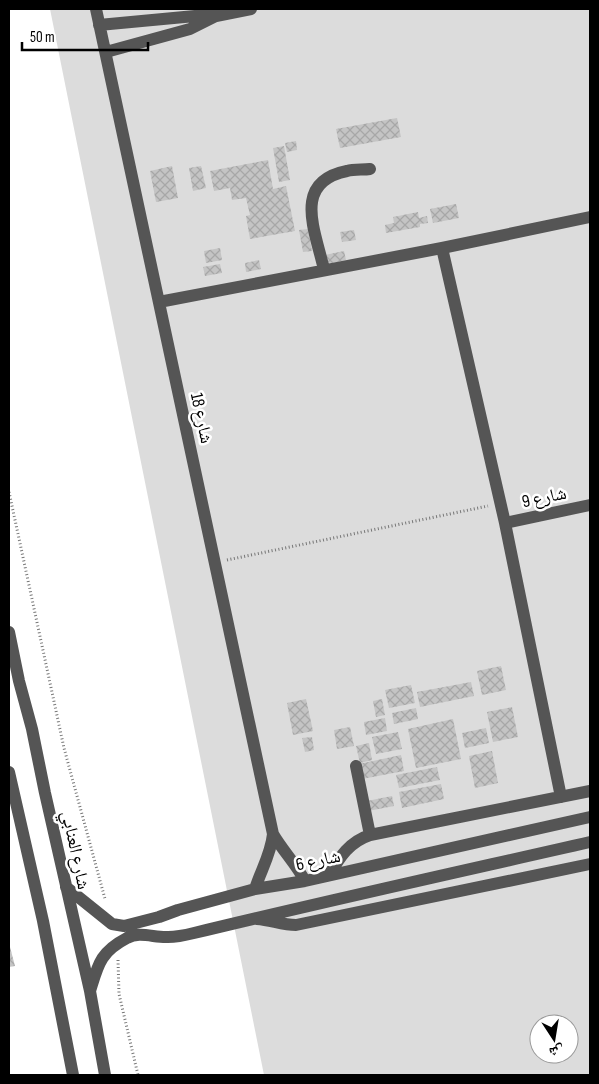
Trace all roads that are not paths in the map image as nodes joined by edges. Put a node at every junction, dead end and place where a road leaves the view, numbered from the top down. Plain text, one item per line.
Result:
1 (96, 9) edge
2 (251, 9) edge
3 (216, 16) junction
4 (99, 25) junction
5 (106, 52) junction
6 (370, 170) dead end
7 (590, 217) edge
8 (442, 248) junction
9 (324, 270) junction
10 (159, 302) junction
11 (590, 505) edge
12 (505, 523) junction
13 (9, 632) edge
14 (356, 766) dead end
15 (9, 772) edge
16 (590, 791) edge
17 (561, 797) junction
18 (590, 817) edge
19 (273, 834) junction
20 (370, 834) junction
21 (590, 842) edge
22 (590, 864) edge
23 (329, 875) junction
24 (305, 881) junction
25 (66, 887) junction
26 (255, 889) junction
27 (159, 917) junction
28 (250, 918) junction
29 (168, 937) junction
30 (90, 991) junction
31 (72, 1075) edge
32 (105, 1075) edge

1 - 4 street, شارع 18
2 - 3 street
3 - 4 street
3 - 5 street
4 - 5 street, شارع 18
5 - 10 street, شارع 18
6 - 9 street
7 - 8 street
8 - 9 street
8 - 12 street
9 - 10 street
10 - 19 street, شارع 18
11 - 12 street, شارع 9
12 - 17 street
13 - 25 street, شارع العنابي
14 - 20 street
15 - 31 street
16 - 17 street
17 - 20 street
18 - 23 street, شارع 6
19 - 24 street, شارع 18
19 - 26 street, شارع 18
20 - 23 street
21 - 28 street
22 - 28 street
23 - 24 street, شارع 6
24 - 26 street, شارع 6
25 - 27 street, شارع 6
25 - 30 street, شارع العنابي
26 - 27 street, شارع 6
27 - 29 street
28 - 29 street
29 - 30 street
30 - 32 street, شارع العنابي

